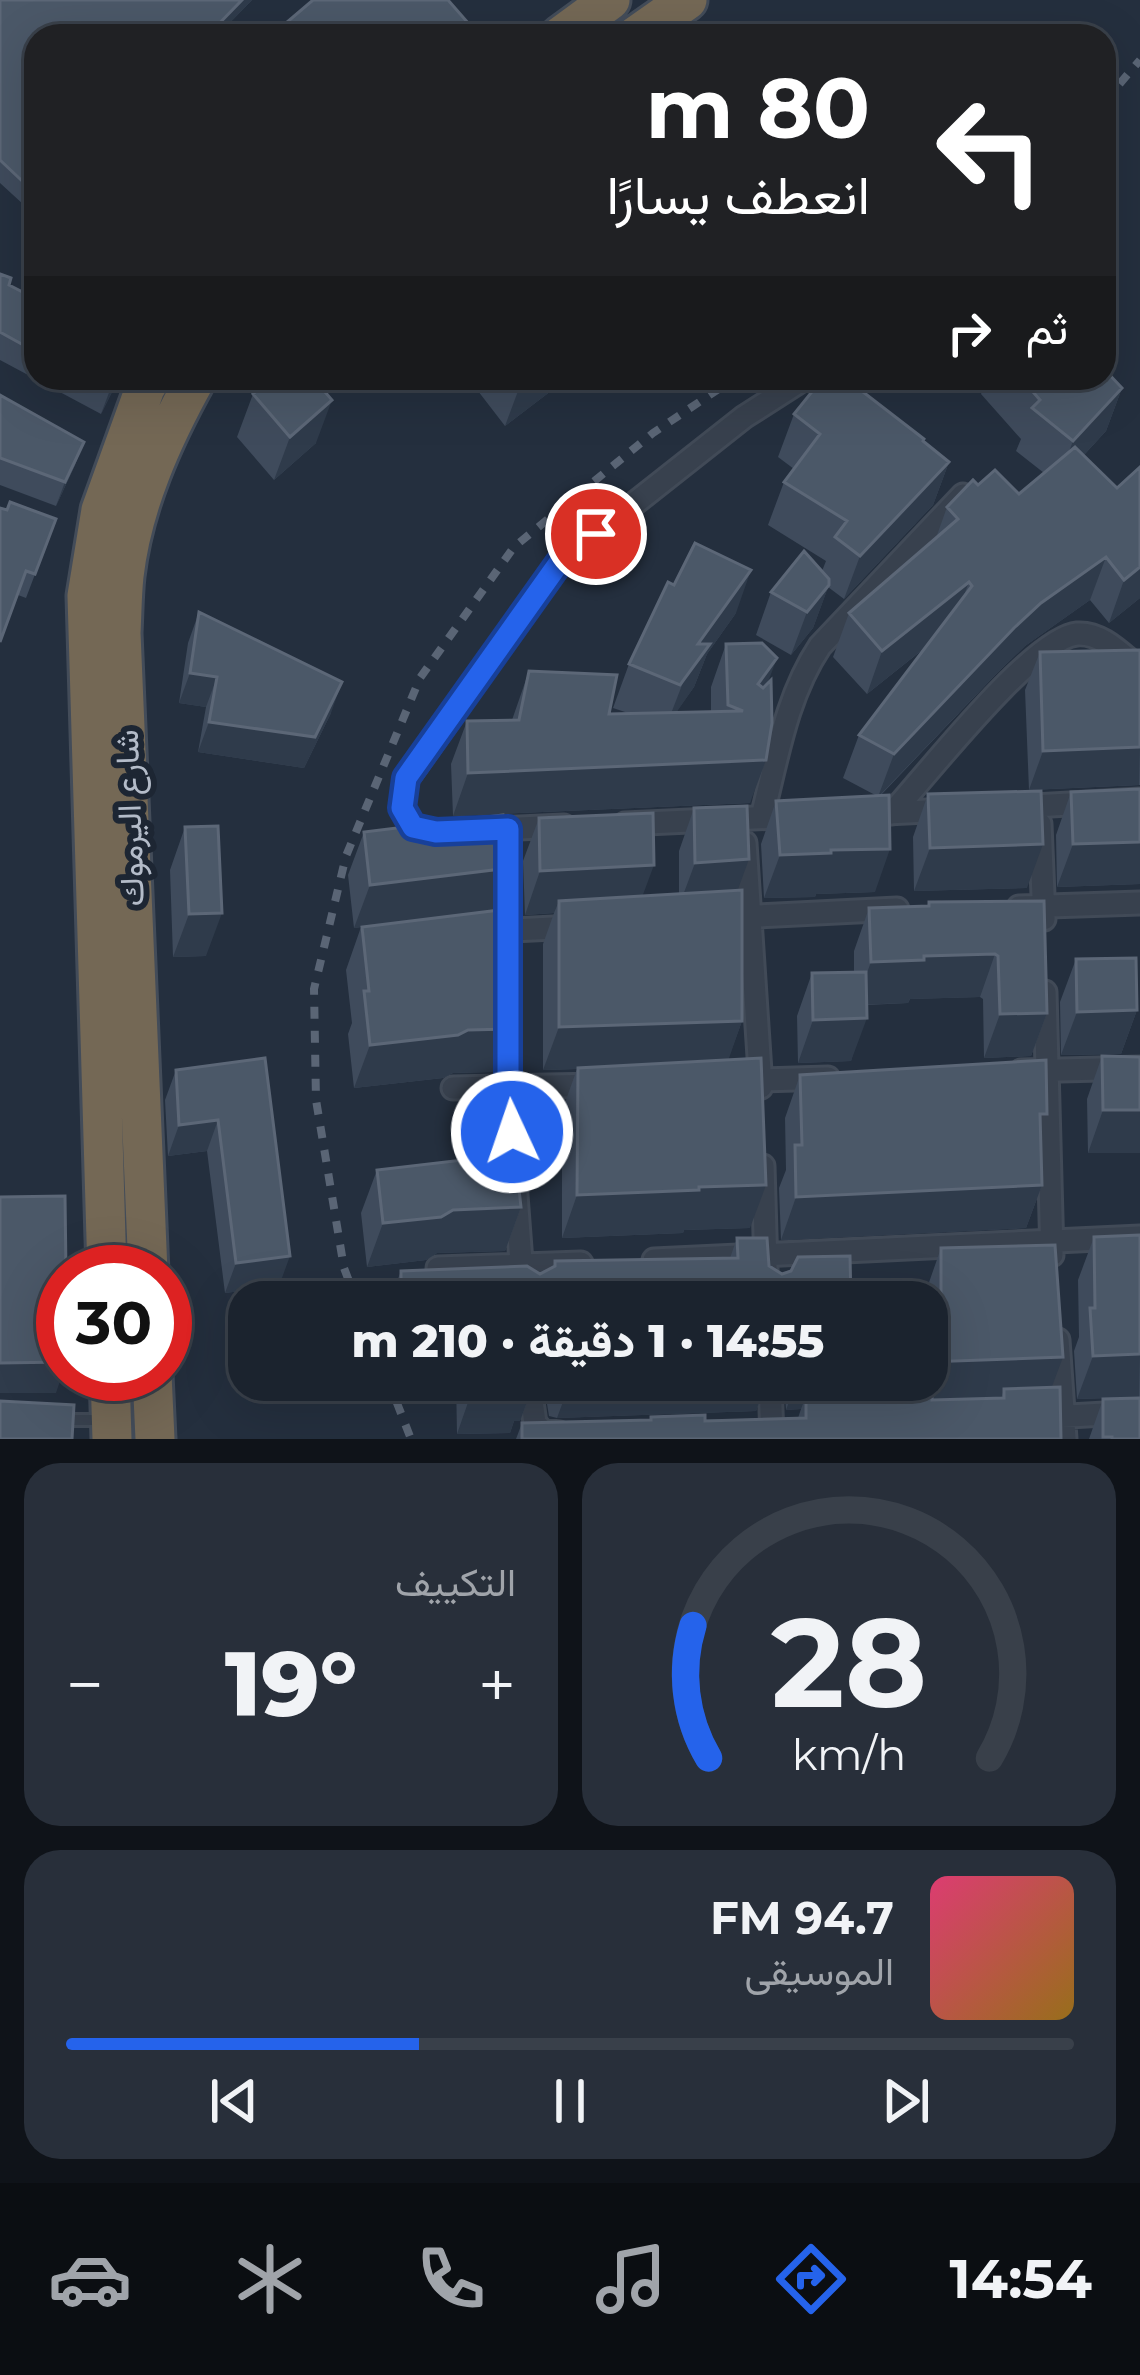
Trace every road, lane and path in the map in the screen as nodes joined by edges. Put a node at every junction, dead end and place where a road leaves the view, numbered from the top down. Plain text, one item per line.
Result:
1 (610, 0) edge
2 (687, 0) edge
3 (577, 24) edge
4 (653, 24) edge
5 (144, 390) edge
6 (189, 390) edge
7 (786, 390) edge
8 (971, 488) edge
9 (1140, 669) edge
10 (1140, 800) edge
11 (1040, 806) junction
12 (892, 813) junction
13 (753, 817) junction
14 (602, 825) edge
15 (579, 826) edge
16 (508, 829) junction
17 (1140, 903) edge
18 (1044, 906) junction
19 (996, 907) edge
20 (924, 908) edge
21 (749, 916) junction
22 (706, 919) edge
23 (596, 926) edge
24 (1044, 930) edge
25 (509, 931) junction
26 (443, 932) edge
27 (1045, 977) edge
28 (1140, 1068) edge
29 (1047, 1071) junction
30 (1004, 1072) edge
31 (852, 1077) edge
32 (715, 1082) edge
33 (623, 1084) edge
34 (452, 1088) dead end
35 (508, 1088) junction
36 (761, 1091) junction
37 (762, 1146) edge
38 (1140, 1237) edge
39 (1052, 1241) junction
40 (106, 1245) edge
41 (147, 1245) edge
42 (765, 1256) junction
43 (522, 1266) junction
44 (438, 1268) edge
45 (523, 1281) edge
46 (766, 1281) edge
47 (1054, 1285) edge
48 (1057, 1329) edge
49 (153, 1401) edge
50 (532, 1401) edge
51 (1140, 1412) edge
52 (1018, 1418) edge
53 (44, 1419) edge
54 (748, 1426) edge
55 (1064, 1428) edge
56 (112, 1430) edge
57 (779, 1430) edge
58 (580, 1432) edge
59 (155, 1439) edge

1 - 3 highway
2 - 4 highway
5 - 40 highway, شارع اليرموك
6 - 41 highway, شارع اليرموك
7 - 16 street
8 - 13 street
9 - 12 street
10 - 11 street
11 - 12 street
11 - 18 street
12 - 13 street
13 - 14 street
13 - 21 street
15 - 16 street
16 - 25 street
17 - 18 street
18 - 19 street
18 - 24 street
20 - 21 street
21 - 22 street
21 - 36 street
23 - 25 street
25 - 26 street
25 - 35 street
27 - 29 street
28 - 29 street
29 - 30 street
29 - 39 street
31 - 36 street
32 - 36 street
33 - 35 street
34 - 35 street
35 - 43 street
37 - 42 street
38 - 39 street
39 - 42 street
39 - 47 street
42 - 43 street
42 - 46 street
43 - 44 street
43 - 45 street
48 - 55 street
49 - 59 highway
50 - 58 street
51 - 55 street
52 - 55 street
53 - 56 lane
54 - 57 street

